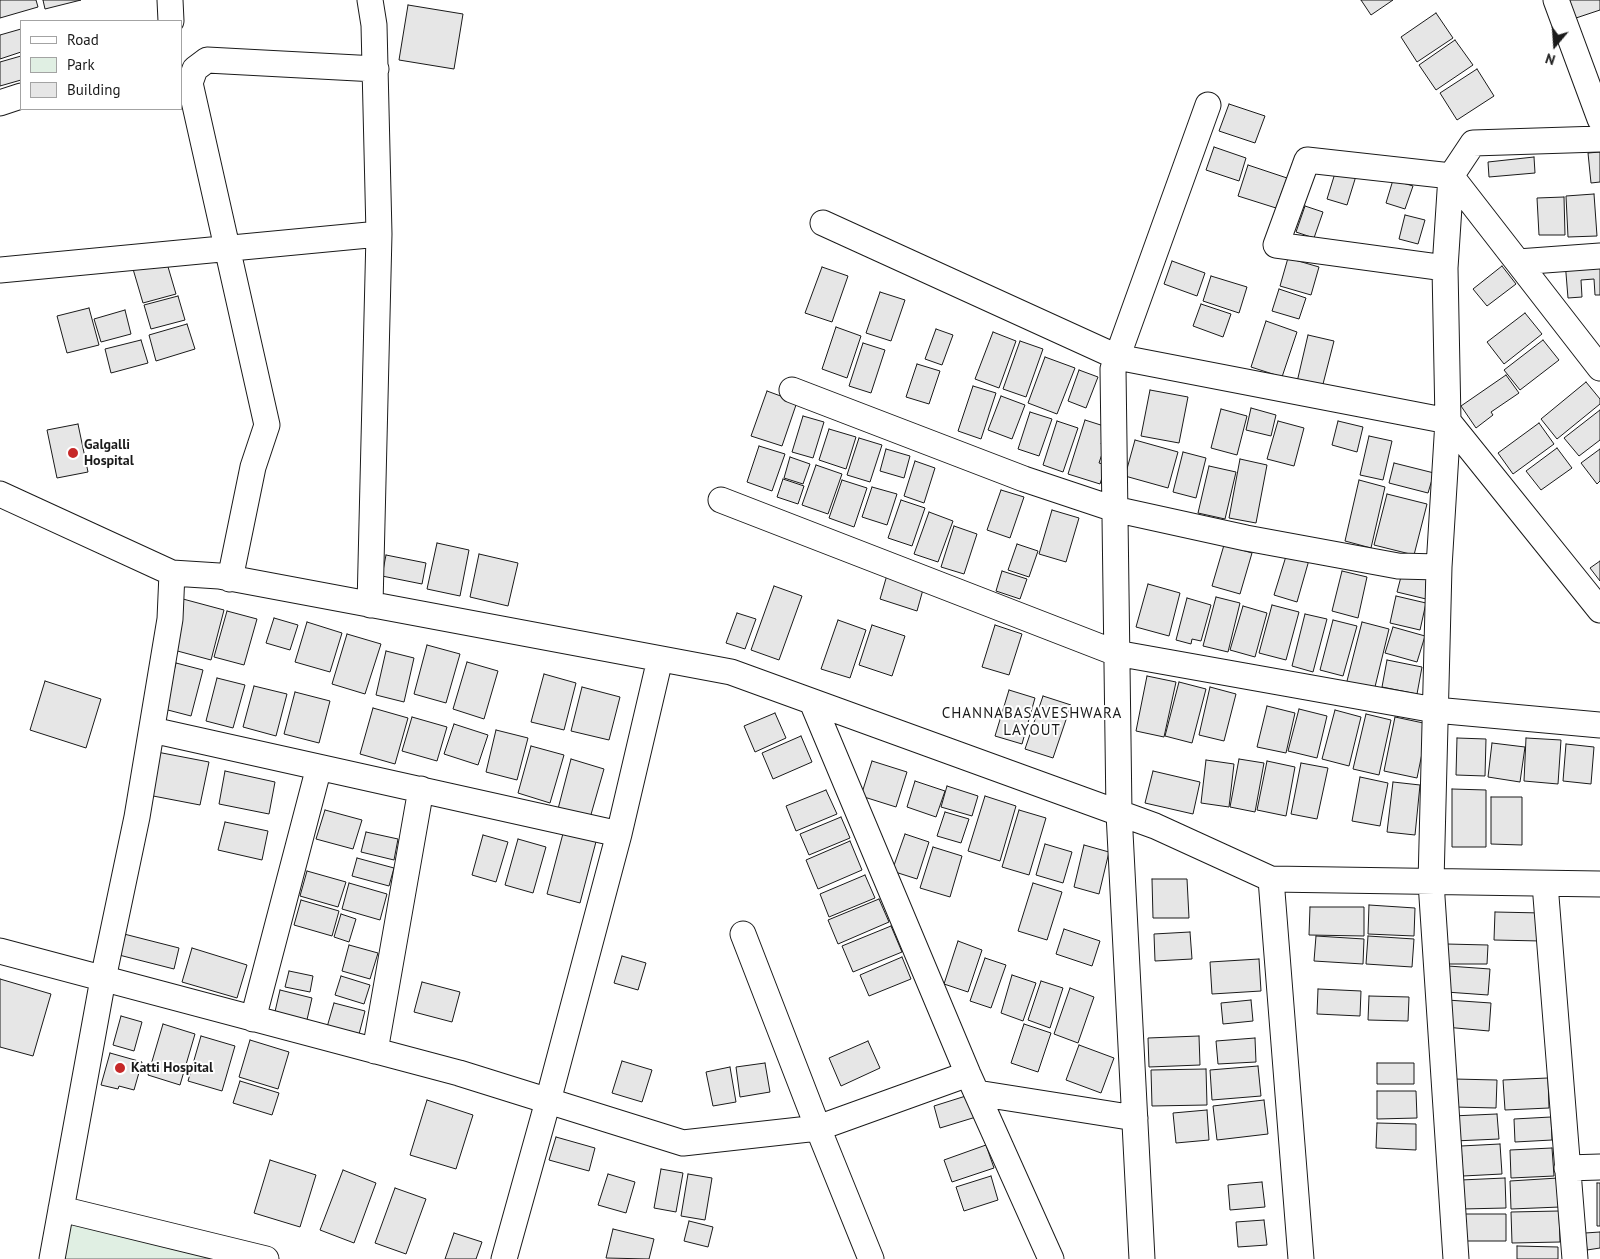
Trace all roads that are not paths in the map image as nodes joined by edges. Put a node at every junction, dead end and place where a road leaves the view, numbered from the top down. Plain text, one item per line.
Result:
1 (170, 0) edge
2 (370, 0) edge
3 (1556, 0) edge
4 (170, 20) edge
5 (182, 60) edge
6 (207, 60) junction
7 (376, 69) junction
8 (20, 96) edge
9 (0, 103) edge
10 (1208, 105) dead end
11 (1600, 119) edge
12 (1600, 139) edge
13 (1451, 176) junction
14 (823, 223) dead end
15 (380, 234) junction
16 (229, 248) junction
17 (1600, 256) edge
18 (1518, 262) junction
19 (1445, 268) junction
20 (0, 270) edge
21 (1117, 357) junction
22 (1598, 362) edge
23 (792, 390) dead end
24 (1448, 421) junction
25 (0, 494) edge
26 (721, 500) dead end
27 (1114, 509) junction
28 (1439, 567) junction
29 (172, 572) junction
30 (230, 579) junction
31 (370, 605) junction
32 (1600, 610) edge
33 (1116, 653) junction
34 (660, 659) junction
35 (812, 702) junction
36 (1435, 710) junction
37 (1600, 725) edge
38 (152, 730) junction
39 (320, 767) junction
40 (421, 790) junction
41 (1119, 813) junction
42 (619, 834) junction
43 (1271, 879) junction
44 (1431, 882) junction
45 (1545, 884) junction
46 (1600, 884) edge
47 (743, 934) dead end
48 (0, 951) edge
49 (103, 978) junction
50 (253, 1019) junction
51 (375, 1051) junction
52 (972, 1083) junction
53 (548, 1101) junction
54 (1135, 1118) junction
55 (818, 1128) junction
56 (1600, 1167) edge
57 (1568, 1168) junction
58 (61, 1209) junction
59 (52, 1259) edge
60 (266, 1259) edge
61 (504, 1259) edge
62 (871, 1259) edge
63 (1051, 1259) edge
64 (1142, 1259) edge
65 (1301, 1259) edge
66 (1456, 1259) edge
67 (1575, 1259) edge

1 - 4 street
2 - 7 street
3 - 11 street
5 - 6 street
6 - 7 street
6 - 16 street
7 - 15 street
8 - 9 street
10 - 21 street
12 - 13 street
13 - 18 street
13 - 19 street
13 - 19 street
14 - 21 street
15 - 16 street
15 - 31 street
16 - 20 street
16 - 30 street
17 - 18 street
18 - 22 street
19 - 24 street
21 - 24 street
21 - 27 street
23 - 27 street
24 - 28 street
24 - 32 street
25 - 29 street
26 - 33 street
27 - 28 street
27 - 33 street
28 - 36 street
29 - 30 street
29 - 38 street
30 - 31 street
31 - 34 street
33 - 36 street
33 - 41 street
34 - 35 street
34 - 42 street
35 - 41 street
35 - 52 street
36 - 37 street
36 - 44 street
38 - 39 street
38 - 49 street
39 - 40 street
39 - 50 street
40 - 42 street
40 - 51 street
41 - 43 street
41 - 54 street
42 - 53 street
43 - 44 street
43 - 65 street
44 - 45 street
44 - 66 street
45 - 46 street
45 - 57 street
47 - 55 street
48 - 49 street
49 - 50 street
49 - 58 street
50 - 51 street
51 - 53 street
52 - 54 street
52 - 55 street
52 - 63 street
53 - 55 street
53 - 61 street
54 - 64 street
55 - 62 street
56 - 57 street
57 - 67 street
58 - 59 street
58 - 60 street

